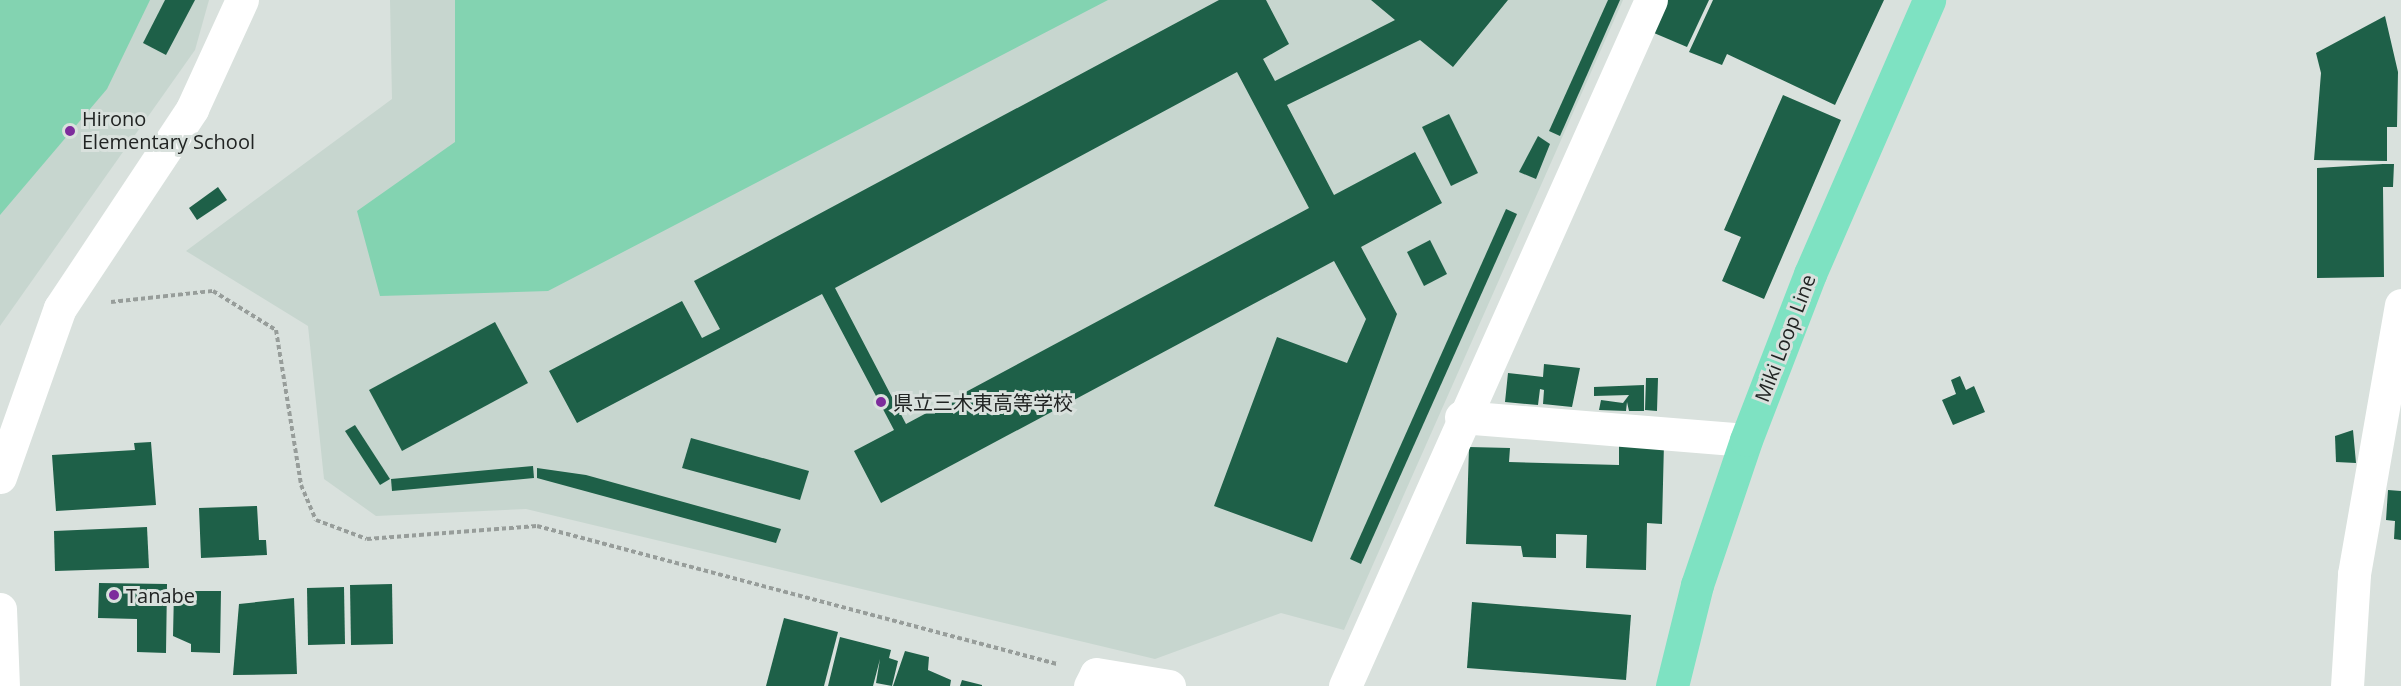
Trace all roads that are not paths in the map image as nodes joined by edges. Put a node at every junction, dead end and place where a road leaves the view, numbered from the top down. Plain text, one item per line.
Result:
1 (242, 0) edge
2 (1651, 0) edge
3 (1929, 0) edge
4 (2401, 304) edge
5 (2396, 362) edge
6 (1461, 417) junction
7 (1746, 440) junction
8 (0, 477) edge
9 (0, 609) edge
10 (1093, 680) edge
11 (3, 686) edge
12 (1169, 686) edge
13 (1345, 686) edge
14 (1671, 686) edge
15 (2347, 686) edge

1 - 8 street
2 - 6 street
3 - 7 main road, Miki Loop Line
4 - 5 street
5 - 15 street
6 - 7 street
6 - 13 street
7 - 14 main road, Miki Loop Line
9 - 11 street
10 - 12 street

